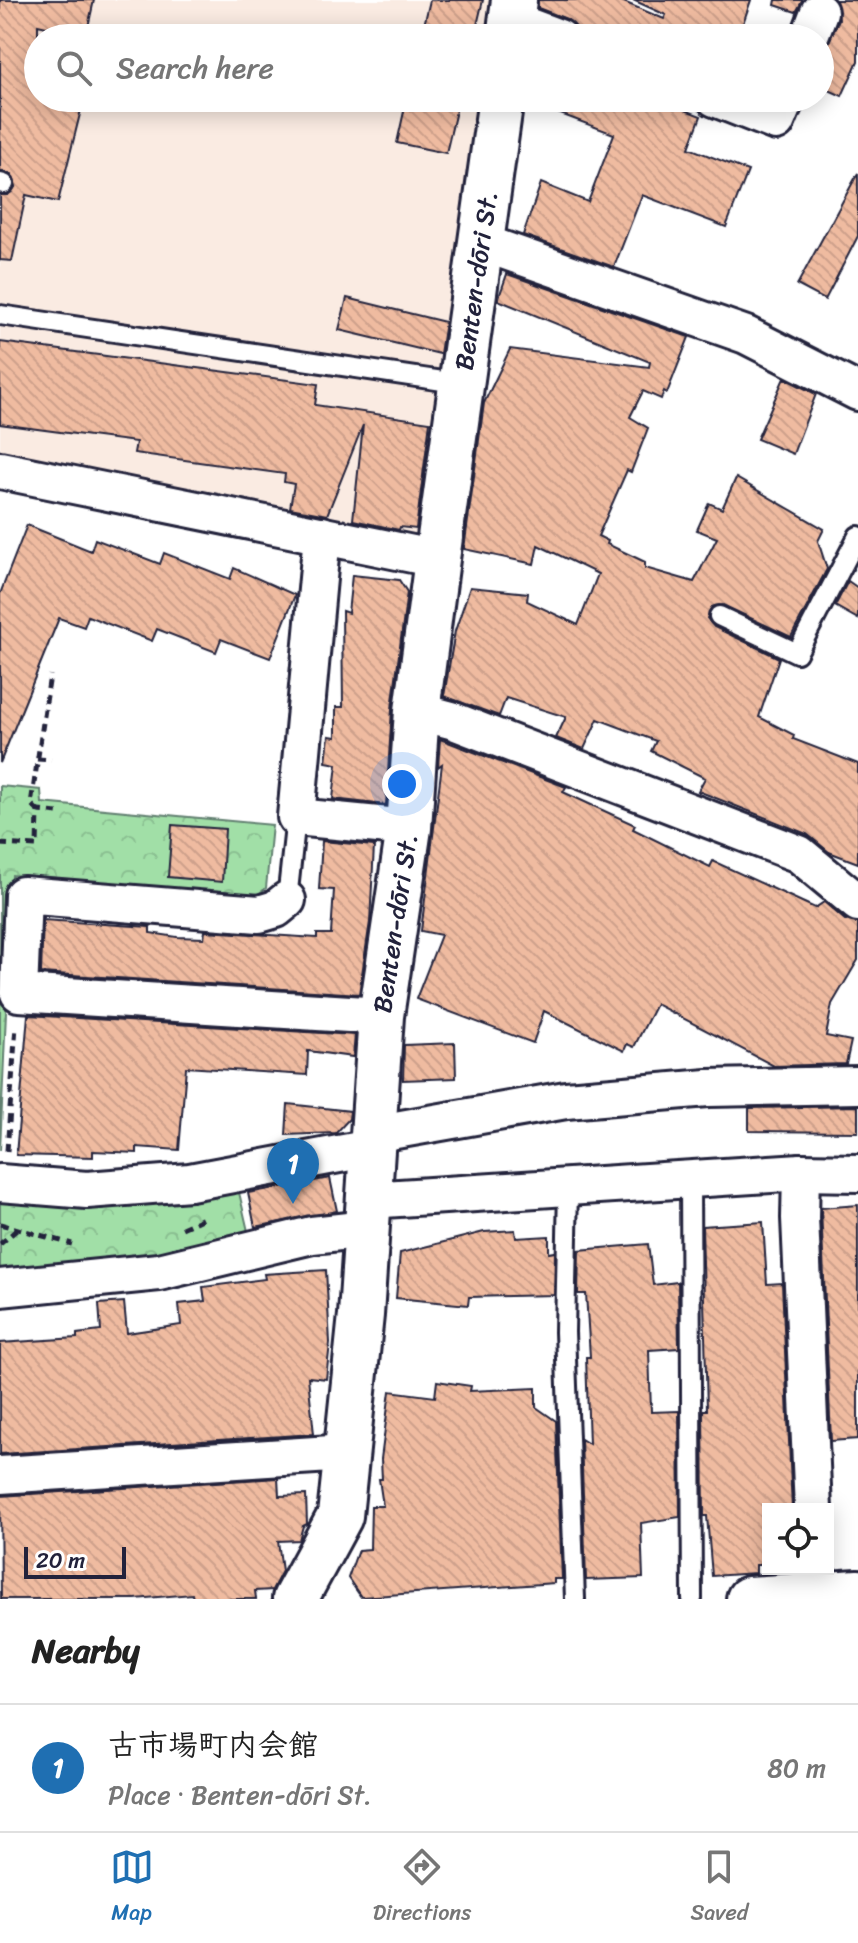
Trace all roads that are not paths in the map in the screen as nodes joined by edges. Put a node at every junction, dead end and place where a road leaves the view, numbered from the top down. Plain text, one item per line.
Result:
1 (499, 112) edge
2 (751, 112) edge
3 (780, 112) edge
4 (483, 243) junction
5 (0, 315) edge
6 (463, 384) junction
7 (858, 392) edge
8 (0, 470) edge
9 (322, 535) junction
10 (858, 536) edge
11 (437, 559) junction
12 (719, 616) dead end
13 (417, 711) junction
14 (292, 794) junction
15 (409, 828) junction
16 (287, 900) joint
17 (858, 903) edge
18 (381, 1016) junction
19 (858, 1085) edge
20 (372, 1141) junction
21 (801, 1172) junction
22 (858, 1173) edge
23 (690, 1179) junction
24 (2, 1183) edge
25 (568, 1188) junction
26 (368, 1214) junction
27 (0, 1288) edge
28 (347, 1453) junction
29 (0, 1475) edge
30 (813, 1503) edge
31 (830, 1585) edge
32 (295, 1599) edge
33 (575, 1599) edge
34 (692, 1599) edge
35 (749, 1599) edge

1 - 4 street, Benten-dōri St.
2 - 3 street
4 - 6 street, Benten-dōri St.
4 - 7 street
5 - 6 lane
6 - 11 street, Benten-dōri St.
8 - 9 street
9 - 11 street
9 - 14 street
10 - 12 lane
11 - 13 street, Benten-dōri St.
13 - 15 street, Benten-dōri St.
13 - 17 street
14 - 15 street
14 - 16 lane
15 - 18 street, Benten-dōri St.
16 - 18 street
18 - 20 street, Benten-dōri St.
19 - 20 street
20 - 24 street
20 - 26 street, Benten-dōri St.
21 - 22 street
21 - 23 street
21 - 30 street
23 - 25 street
23 - 34 lane
25 - 26 street
25 - 33 lane
26 - 27 street
26 - 28 street, Benten-dōri St.
28 - 29 street
28 - 32 street, Benten-dōri St.
31 - 35 street

